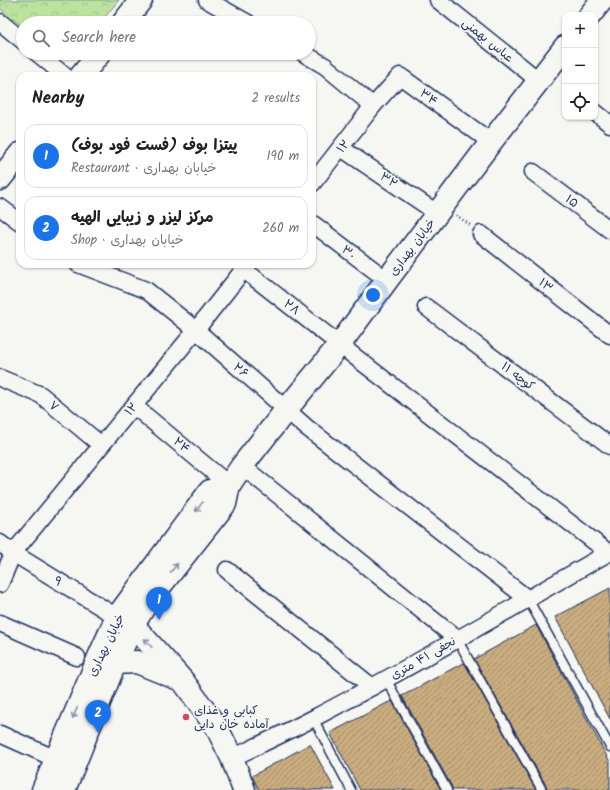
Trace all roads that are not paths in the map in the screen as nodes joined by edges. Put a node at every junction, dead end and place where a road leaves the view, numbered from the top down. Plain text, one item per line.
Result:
1 (141, 0) edge
2 (207, 0) edge
3 (438, 0) edge
4 (602, 0) edge
5 (592, 12) edge
6 (128, 16) edge
7 (236, 16) edge
8 (0, 22) edge
9 (16, 35) edge
10 (564, 48) edge
11 (46, 60) edge
12 (94, 60) edge
13 (314, 60) edge
14 (60, 72) edge
15 (84, 72) edge
16 (538, 80) junction
17 (373, 106) junction
18 (598, 114) edge
19 (610, 124) edge
20 (491, 142) junction
21 (341, 148) junction
22 (16, 159) edge
23 (533, 172) dead end
24 (0, 179) edge
25 (316, 179) edge
26 (0, 207) edge
27 (440, 209) junction
28 (16, 219) edge
29 (316, 226) edge
30 (610, 230) edge
31 (481, 234) road end
32 (88, 268) edge
33 (245, 268) edge
34 (247, 268) edge
35 (387, 280) junction
36 (426, 307) dead end
37 (196, 330) junction
38 (610, 335) edge
39 (340, 344) junction
40 (0, 378) edge
41 (134, 406) junction
42 (286, 410) junction
43 (101, 445) junction
44 (610, 446) edge
45 (242, 466) junction
46 (229, 485) junction
47 (0, 543) edge
48 (13, 553) junction
49 (610, 553) edge
50 (227, 570) dead end
51 (0, 584) edge
52 (528, 599) junction
53 (125, 621) junction
54 (0, 623) edge
55 (457, 638) junction
56 (77, 657) dead end
57 (107, 660) junction
58 (183, 681) junction
59 (379, 683) junction
60 (313, 718) junction
61 (0, 734) edge
62 (610, 747) edge
63 (232, 758) junction
64 (56, 759) junction
65 (43, 790) edge
66 (64, 790) edge
67 (244, 790) edge
68 (351, 790) edge
69 (447, 790) edge
70 (542, 790) edge

1 - 6 street
2 - 7 street
3 - 16 street, عباس بهمنی
4 - 5 street
8 - 9 street
10 - 16 street, خیابان بهداری
11 - 14 street
12 - 15 street
13 - 17 street
16 - 20 street, خیابان بهداری
17 - 20 street, ۳۴
17 - 21 street, ۱۲
18 - 19 street
20 - 27 street, خیابان بهداری
21 - 25 street, ۱۲
21 - 27 street, ۳۲
22 - 24 street
23 - 30 street, ۱۵
26 - 28 street
27 - 35 street, خیابان بهداری
29 - 35 street, ۳۰
31 - 38 street, ۱۳
32 - 37 street, ۲۶
33 - 37 street, ۱۲
34 - 39 street, ۲۸
35 - 39 street, خیابان بهداری
36 - 44 street, کوچه ۱۱
37 - 41 street, ۱۲
37 - 42 street, ۲۶
39 - 42 street, خیابان بهداری
39 - 49 street, ۲۸
40 - 43 street, ۷
41 - 43 street, ۱۲
41 - 46 street, ۲۴
42 - 45 street, خیابان بهداری
42 - 52 street, ۲۶
43 - 48 street, ۱۲
45 - 46 street, خیابان بهداری
45 - 55 street
46 - 53 street, خیابان بهداری
47 - 48 street, ۹
48 - 51 street, ۱۲
48 - 53 street, ۹
49 - 52 street, نجفی ۴۱ متری
50 - 59 street
52 - 55 street, نجفی ۴۱ متری
52 - 62 lane
53 - 57 street, خیابان بهداری
58 -> 53 street
54 - 56 street
55 - 59 street, نجفی ۴۱ متری
55 - 70 lane
57 - 58 street
57 -> 64 street, خیابان بهداری
57 - 66 street, خیابان بهداری
58 - 63 street
59 - 60 street, نجفی ۴۱ متری
59 - 69 lane
60 - 63 street, نجفی ۴۱ متری
60 - 68 lane
61 - 64 street
63 - 67 street
64 - 65 street, خیابان بهداری

